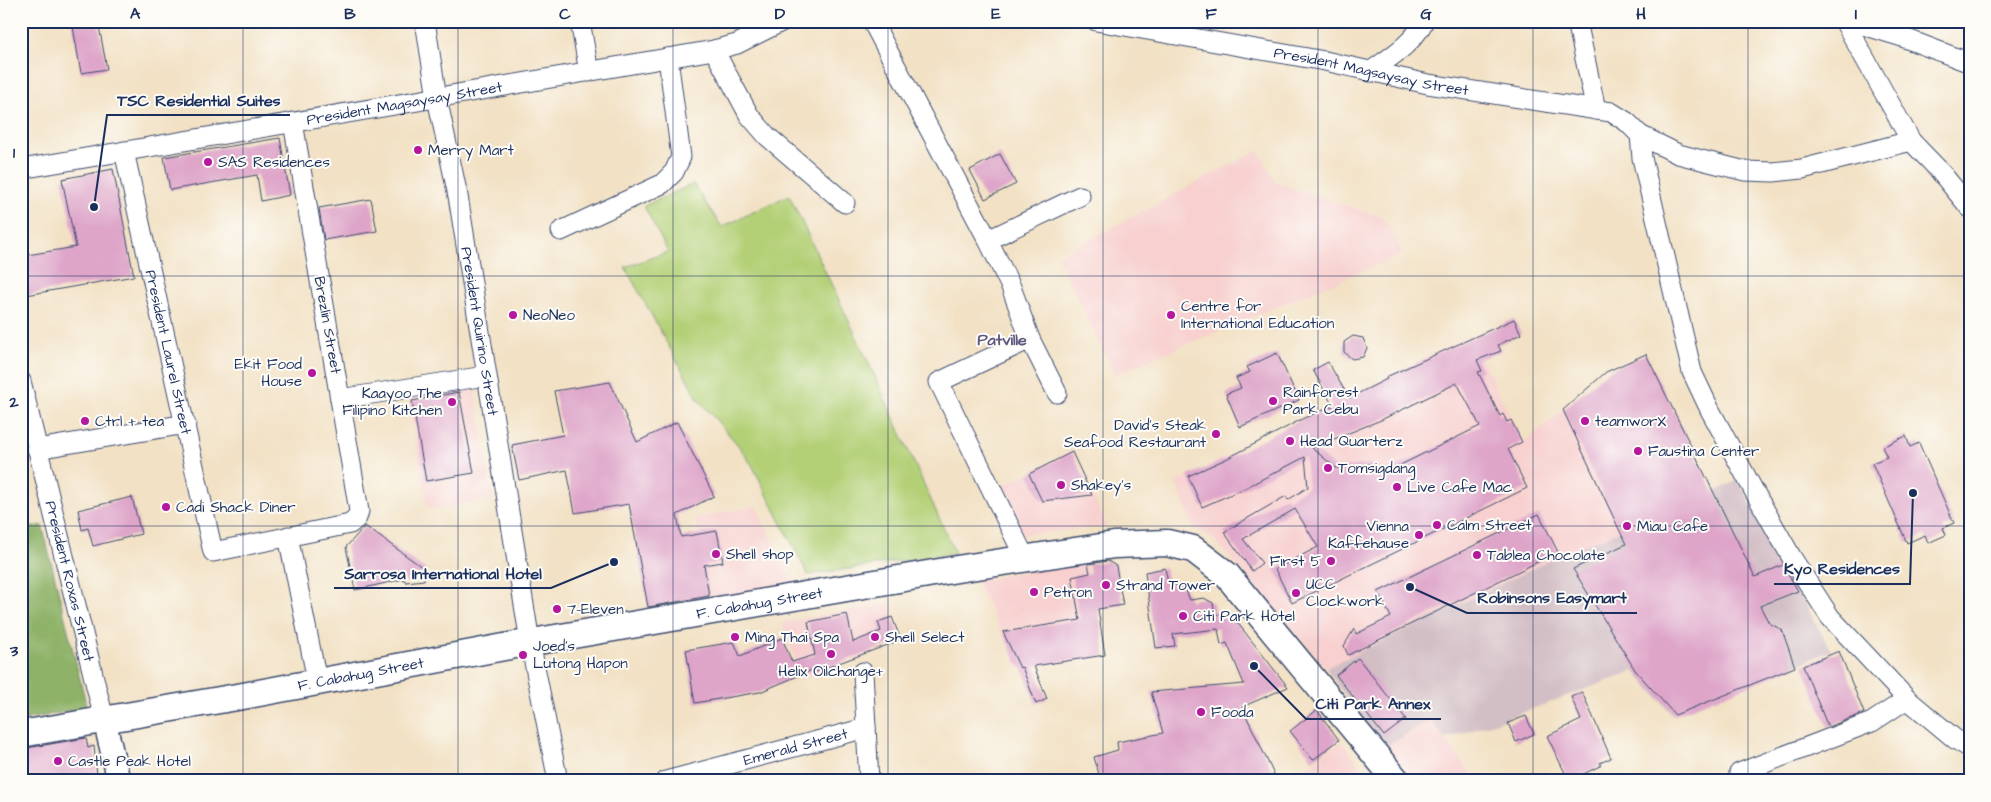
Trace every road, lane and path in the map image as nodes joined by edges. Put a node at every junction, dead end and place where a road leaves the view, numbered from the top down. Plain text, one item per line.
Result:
1 (425, 21) edge
2 (580, 21) edge
3 (783, 21) edge
4 (872, 21) edge
5 (1096, 21) edge
6 (1424, 21) edge
7 (1577, 21) edge
8 (1844, 21) edge
9 (1850, 21) edge
10 (714, 50) junction
11 (668, 58) junction
12 (1970, 63) edge
13 (589, 72) junction
14 (1370, 72) junction
15 (437, 98) junction
16 (1596, 110) junction
17 (293, 122) junction
18 (1640, 134) junction
19 (1911, 141) junction
20 (124, 151) junction
21 (21, 169) edge
22 (1080, 196) dead end
23 (845, 203) dead end
24 (1970, 208) edge
25 (561, 231) dead end
26 (988, 240) junction
27 (1030, 339) junction
28 (485, 376) junction
29 (21, 381) edge
30 (1057, 393) dead end
31 (340, 399) junction
32 (186, 424) junction
33 (36, 449) junction
34 (288, 536) junction
35 (1025, 558) junction
36 (530, 642) junction
37 (863, 672) dead end
38 (318, 681) junction
39 (1907, 699) junction
40 (104, 719) junction
41 (866, 728) junction
42 (21, 734) edge
43 (1970, 748) edge
44 (729, 772) edge
45 (1739, 773) dead end
46 (119, 781) edge
47 (558, 781) edge
48 (666, 781) edge
49 (869, 781) edge
50 (1397, 781) edge

1 - 15 street, President Quirino Street
2 - 13 street
3 - 10 street, President Magsaysay Street
4 - 26 street
5 - 14 street, President Magsaysay Street
6 - 14 street
7 - 16 street
8 - 19 street
9 - 12 street
10 - 11 street, President Magsaysay Street
10 - 23 street
11 - 13 street, President Magsaysay Street
11 - 25 street
13 - 15 street, President Magsaysay Street
14 - 16 street, President Magsaysay Street
15 - 17 street, President Magsaysay Street
15 - 28 street, President Quirino Street
16 - 18 street, President Magsaysay Street
17 - 20 street, President Magsaysay Street
17 - 31 street, Brezlin Street
18 - 19 street, President Magsaysay Street
18 - 39 street
19 - 24 street
20 - 21 street, President Magsaysay Street
20 - 32 street, President Laurel Street
22 - 26 street
26 - 27 street
27 - 30 street
27 - 35 street
28 - 31 street
28 - 36 street, President Quirino Street
29 - 33 street, President Roxas Street
31 - 34 street, Brezlin Street
32 - 33 street
32 - 34 street, President Laurel Street
33 - 40 street, President Roxas Street
34 - 38 street
35 - 36 main road, F. Cabahug Street
35 - 50 main road, F. Cabahug Street
36 - 38 main road, F. Cabahug Street
36 - 47 street, President Quirino Street
37 - 41 street
38 - 40 main road, F. Cabahug Street
39 - 43 street
39 - 45 street
40 - 42 main road, F. Cabahug Street
40 - 46 street, President Roxas Street
41 - 44 street, Emerald Street
41 - 49 street
44 - 48 street, Emerald Street

